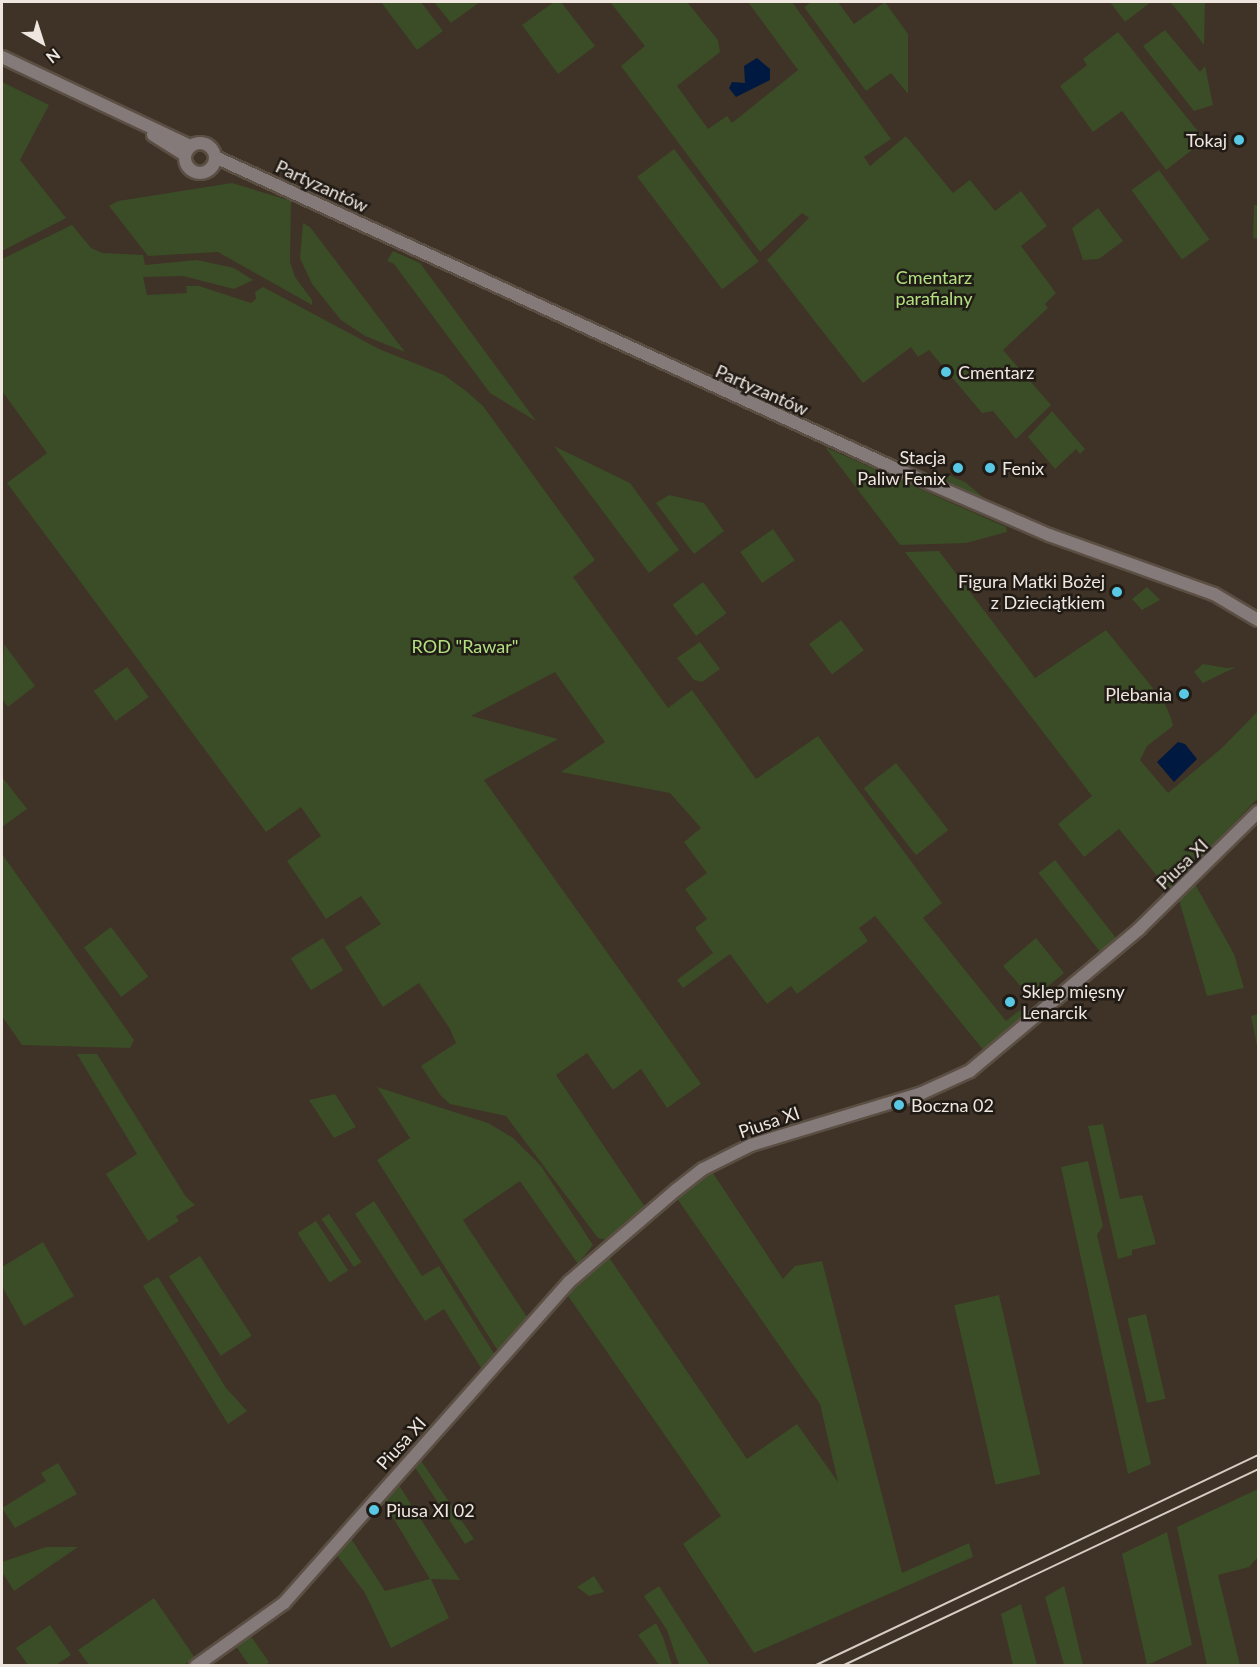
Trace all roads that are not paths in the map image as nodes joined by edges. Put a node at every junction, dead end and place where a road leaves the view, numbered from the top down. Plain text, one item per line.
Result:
1 (2, 57) edge
2 (188, 151) junction
3 (213, 161) junction
4 (1258, 620) edge
5 (1258, 812) edge
6 (196, 1665) edge

1 - 2 street
2 - 3 street
2 - 3 street
3 - 4 street, Partyzantów
5 - 6 street, Piusa XI

